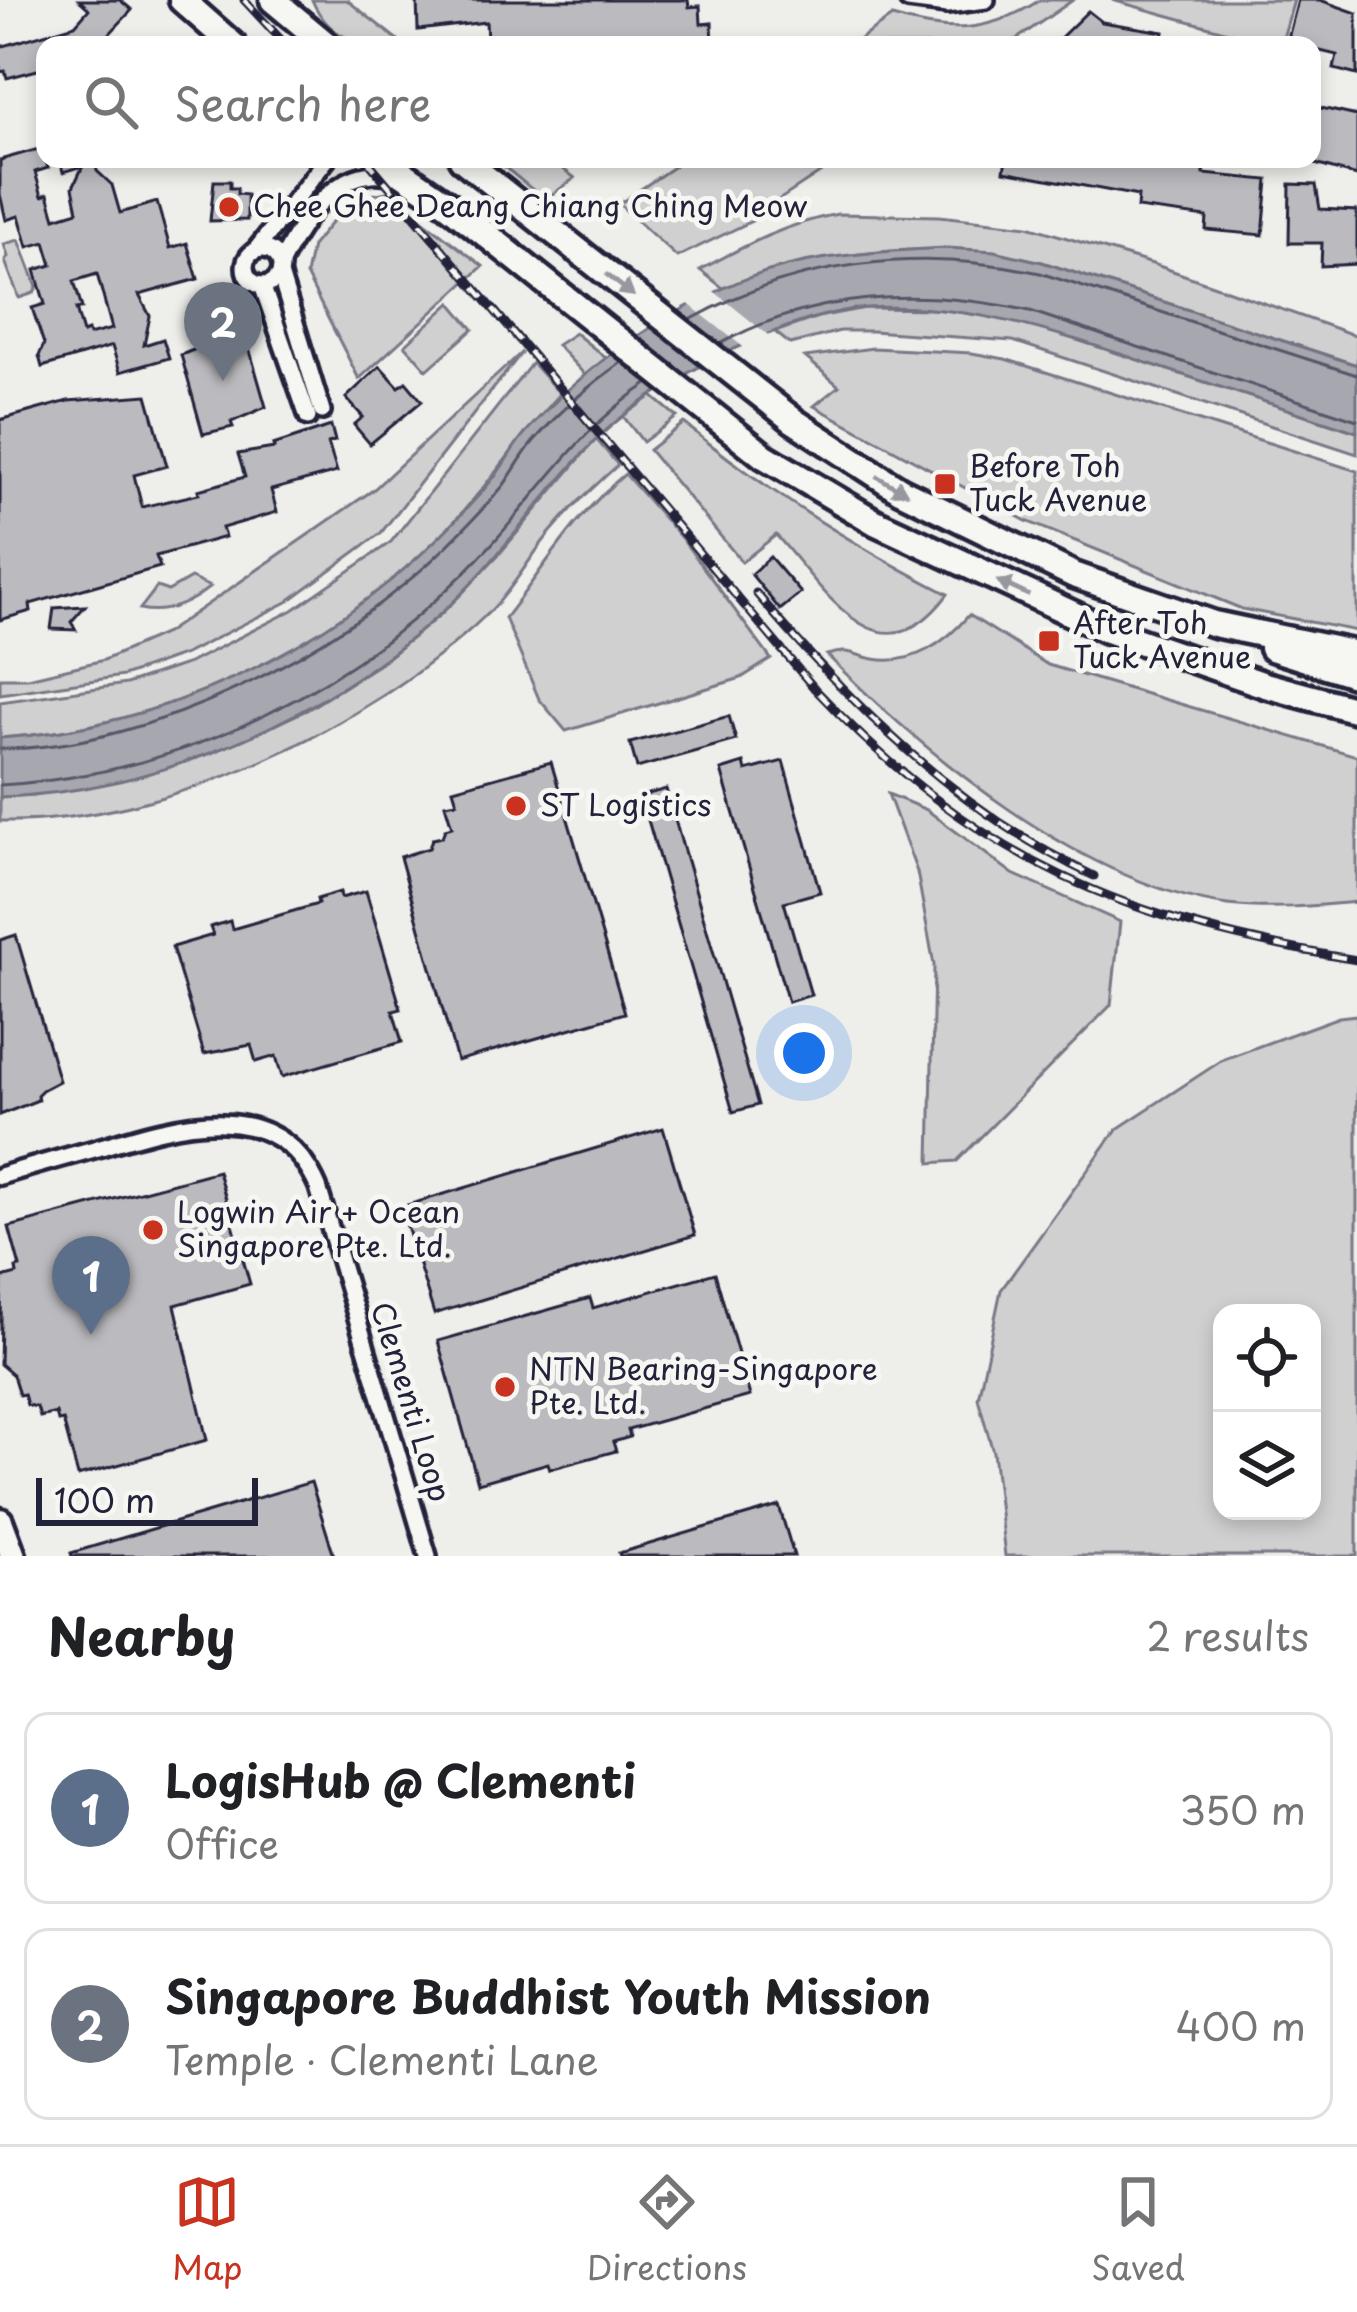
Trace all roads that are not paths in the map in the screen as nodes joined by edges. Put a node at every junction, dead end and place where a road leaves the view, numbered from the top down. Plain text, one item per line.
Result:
1 (182, 0) edge
2 (273, 0) edge
3 (294, 0) edge
4 (908, 0) edge
5 (986, 0) edge
6 (223, 36) edge
7 (315, 36) edge
8 (317, 36) edge
9 (320, 168) edge
10 (395, 168) edge
11 (473, 168) edge
12 (410, 178) junction
13 (255, 251) junction
14 (280, 269) junction
15 (262, 285) junction
16 (1214, 624) junction
17 (1357, 654) edge
18 (1357, 675) edge
19 (1357, 710) edge
20 (0, 1176) edge
21 (0, 1521) edge
22 (13, 1556) edge
23 (428, 1556) edge

1 - 6 main road
2 - 7 main road
3 - 8 street
4 - 5 street
9 - 13 street
10 - 12 main road
11 -> 16 main road
12 - 14 street
19 -> 12 main road
13 - 14 street
13 - 15 street
14 - 15 street
14 - 15 street
16 - 17 main road
16 - 18 main road
20 - 23 street, Clementi Loop
21 - 22 main road

